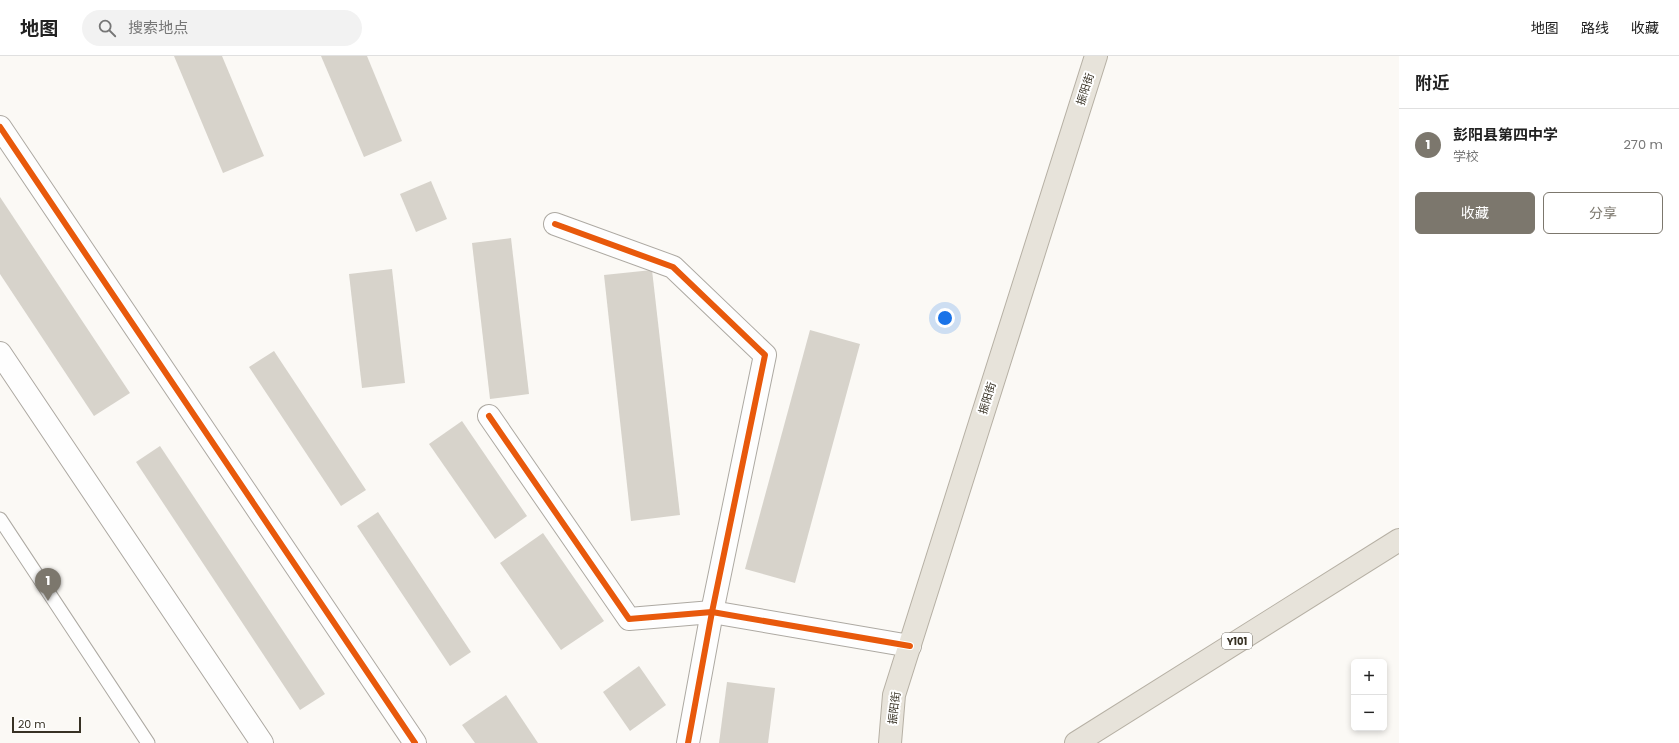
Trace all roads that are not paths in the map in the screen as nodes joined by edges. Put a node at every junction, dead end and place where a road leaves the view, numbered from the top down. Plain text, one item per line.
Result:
1 (1096, 56) edge
2 (0, 127) edge
3 (555, 224) dead end
4 (0, 353) edge
5 (489, 416) dead end
6 (0, 519) edge
7 (1399, 540) edge
8 (712, 612) junction
9 (910, 646) junction
10 (148, 743) edge
11 (262, 743) edge
12 (415, 743) edge
13 (688, 743) edge
14 (890, 743) edge
15 (1076, 743) edge

1 - 9 highway, 振阳街
2 - 12 street
3 - 8 street
4 - 11 street
5 - 8 street
6 - 10 lane
7 - 15 highway, Y101
8 - 9 street
8 - 13 street
9 - 14 highway, 振阳街

